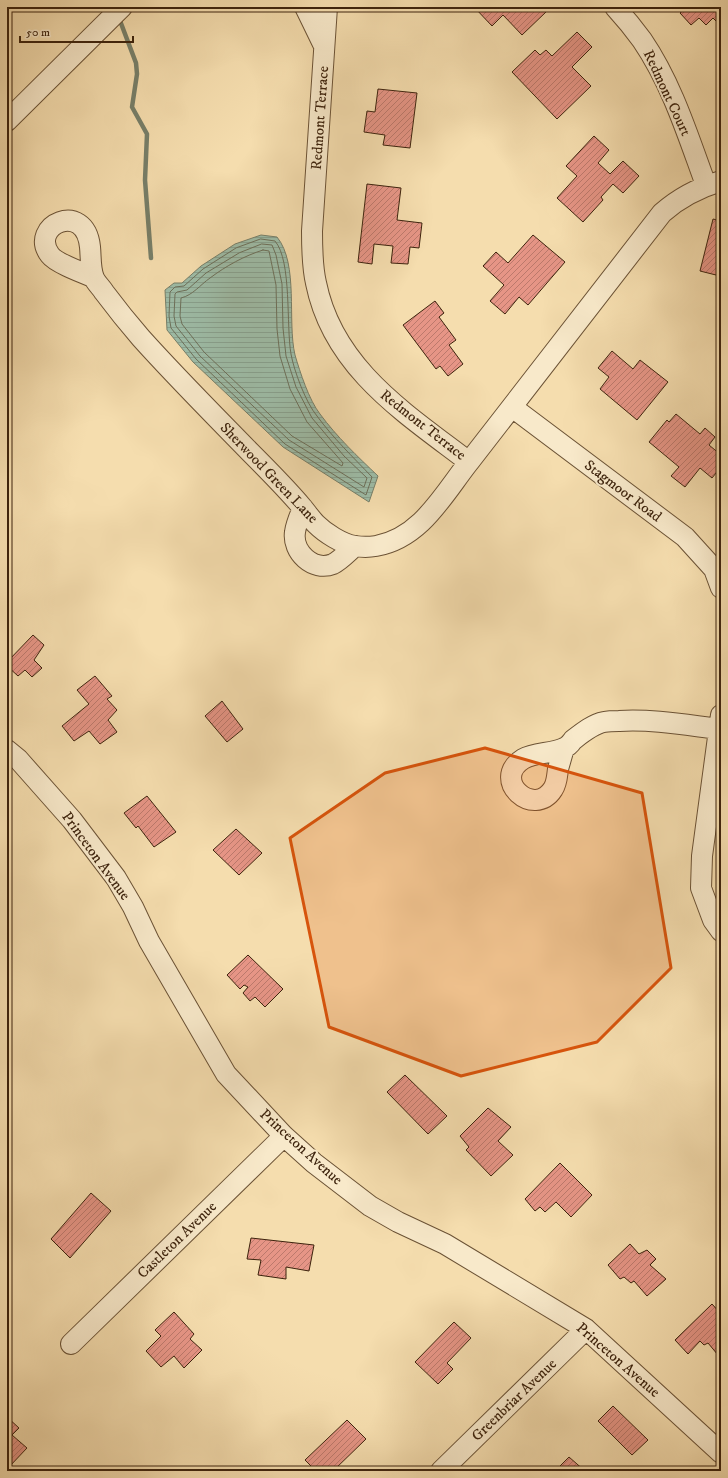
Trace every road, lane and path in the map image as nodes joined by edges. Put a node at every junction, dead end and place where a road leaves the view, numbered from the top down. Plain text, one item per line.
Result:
1 (122, 7) edge
2 (306, 7) edge
3 (327, 7) edge
4 (615, 7) edge
5 (325, 48) junction
6 (7, 121) edge
7 (713, 183) edge
8 (93, 277) dead end
9 (512, 407) junction
10 (469, 462) junction
11 (303, 508) junction
12 (355, 546) junction
13 (721, 588) edge
14 (720, 722) edge
15 (564, 748) dead end
16 (7, 750) edge
17 (721, 931) edge
18 (284, 1136) junction
19 (586, 1329) junction
20 (71, 1344) dead end
21 (721, 1453) edge
22 (441, 1471) edge

1 - 6 street
2 - 5 street, Redmont Terrace
3 - 5 street, Redmont Terrace
4 - 7 street, Redmont Court
5 - 10 street, Redmont Terrace
7 - 9 street, Redmont Terrace
8 - 11 street, Sherwood Green Lane
9 - 10 street, Redmont Terrace
9 - 13 street, Stagmoor Road
10 - 12 street, Sherwood Green Lane
11 - 12 street, Sherwood Green Lane
11 - 12 street
14 - 15 street
14 - 17 street
16 - 18 street, Princeton Avenue
18 - 19 street, Princeton Avenue
18 - 20 street, Castleton Avenue
19 - 21 street, Princeton Avenue
19 - 22 street, Greenbriar Avenue

